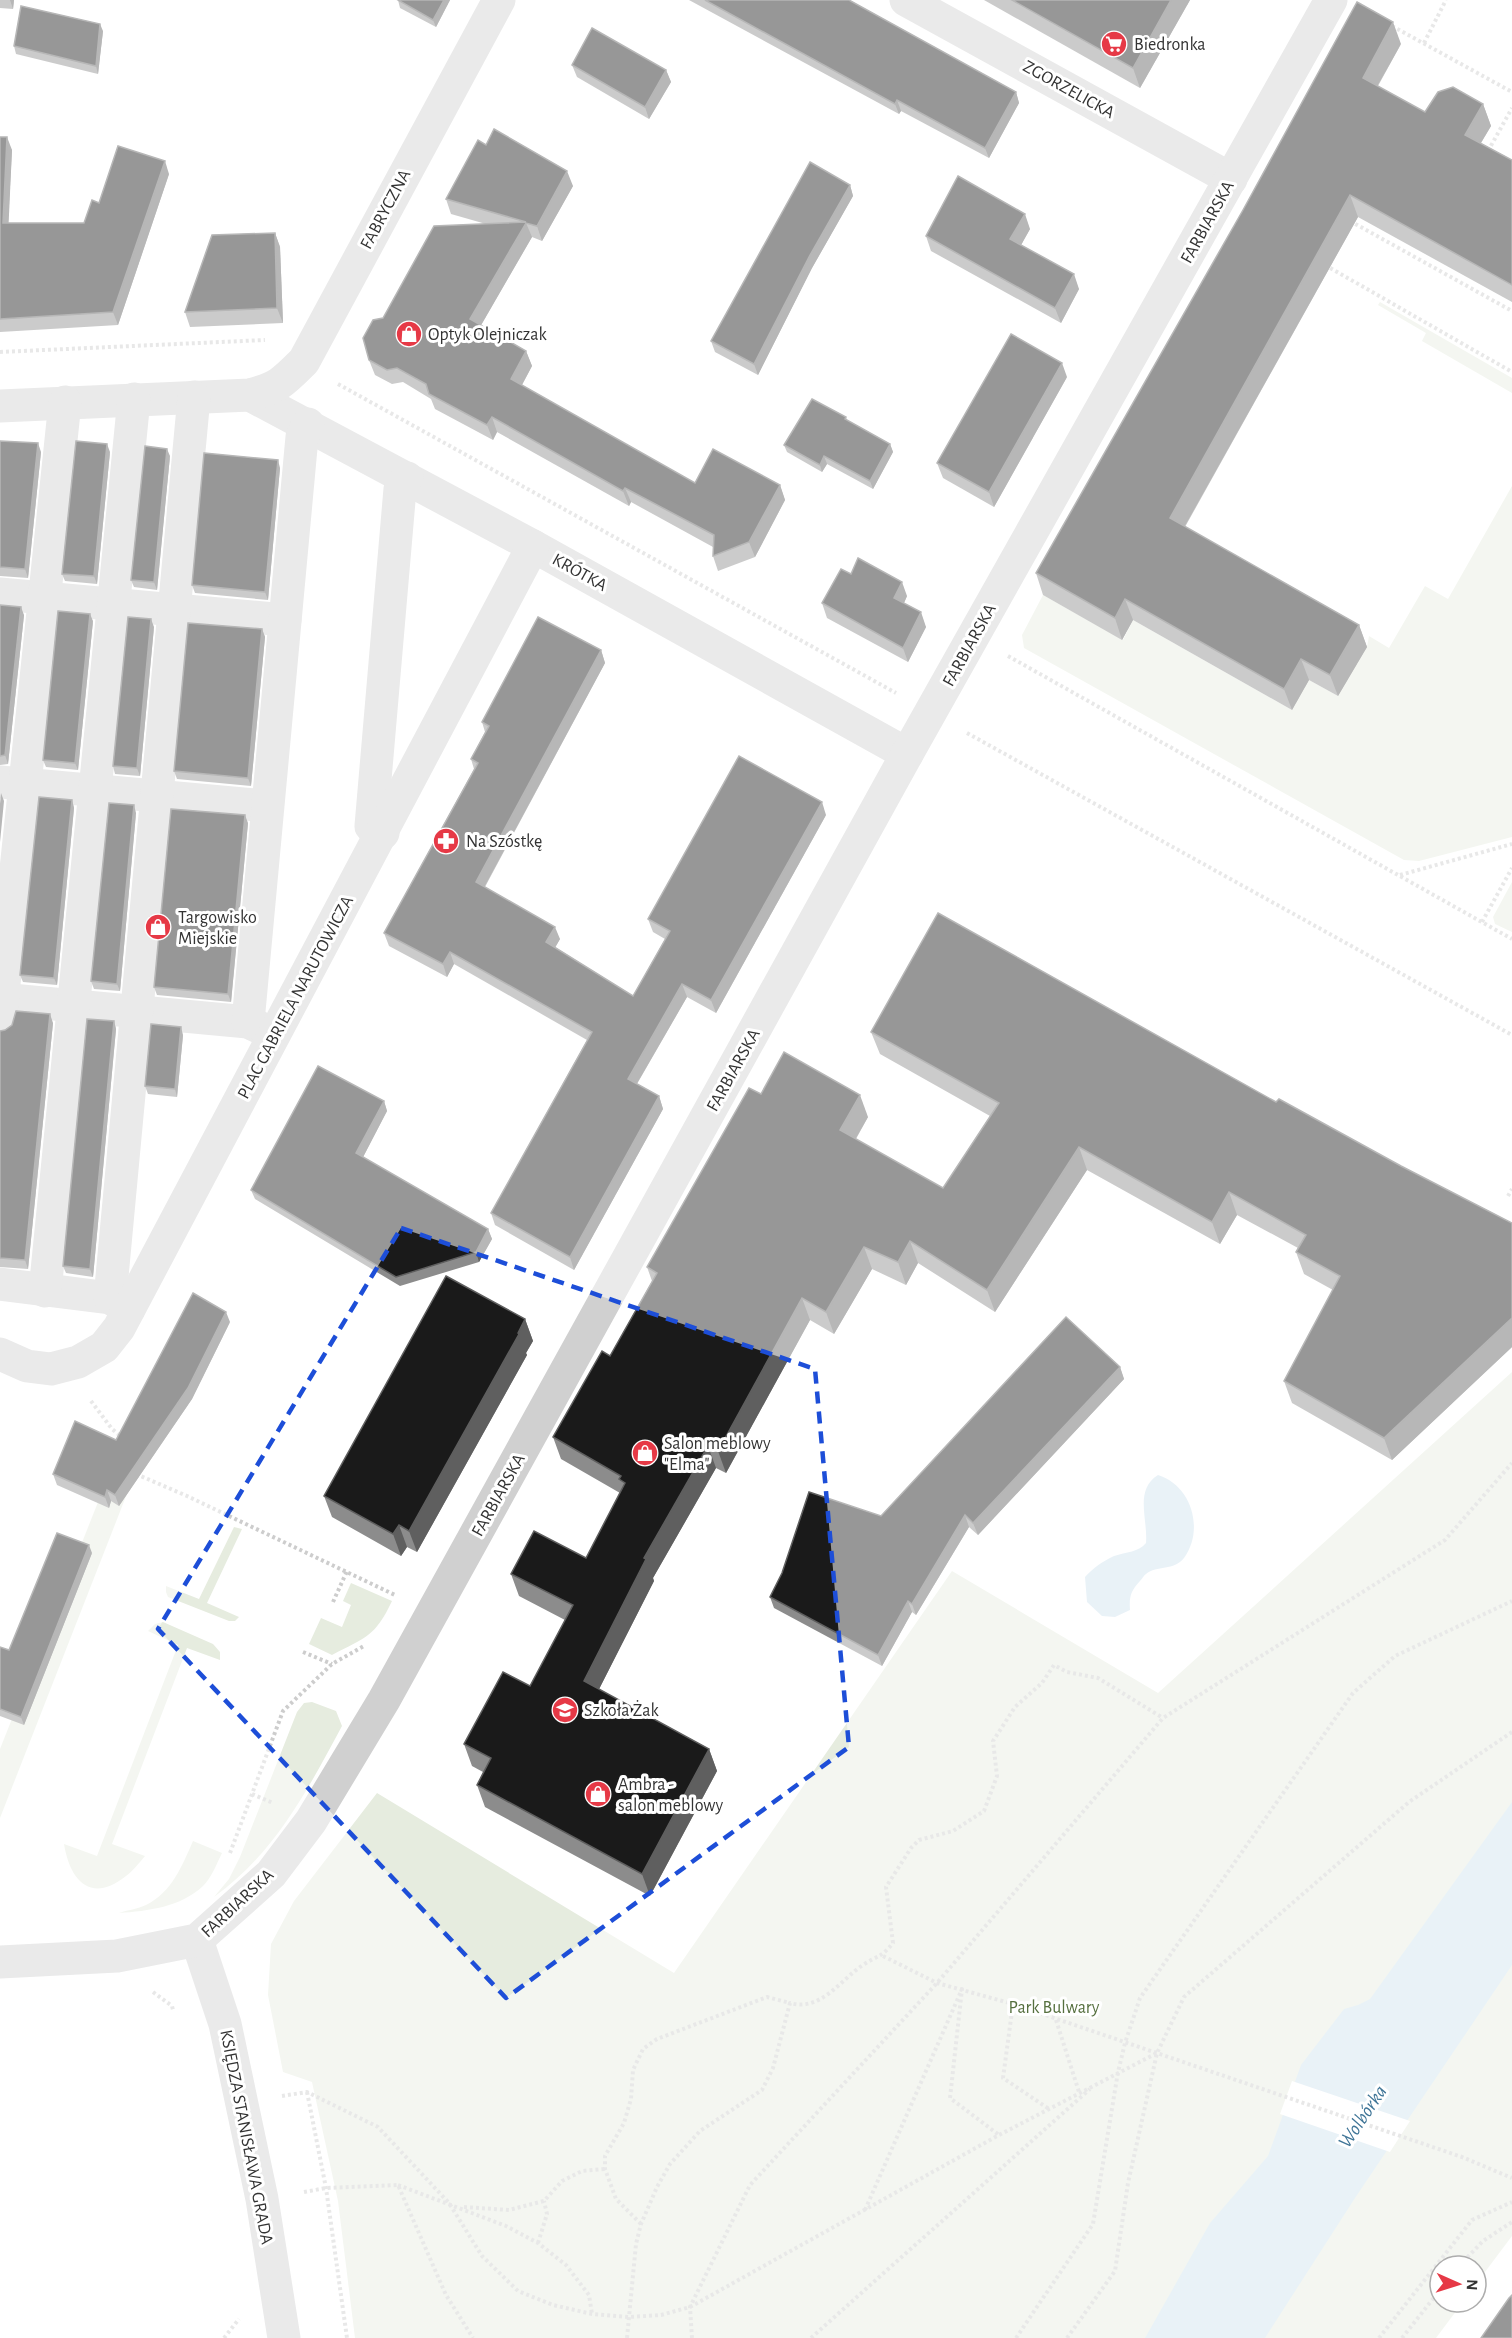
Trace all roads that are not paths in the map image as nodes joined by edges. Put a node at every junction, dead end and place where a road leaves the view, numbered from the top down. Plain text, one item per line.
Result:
1 (499, 0) edge
2 (1331, 0) edge
3 (925, 4) edge
4 (1231, 179) junction
5 (250, 395) junction
6 (194, 397) junction
7 (134, 399) junction
8 (65, 402) junction
9 (0, 406) edge
10 (308, 424) junction
11 (407, 478) junction
12 (533, 546) junction
13 (0, 594) edge
14 (45, 598) junction
15 (114, 605) junction
16 (174, 610) junction
17 (285, 620) junction
18 (907, 754) junction
19 (12, 783) edge
20 (95, 790) junction
21 (157, 796) junction
22 (267, 806) junction
23 (383, 833) junction
24 (73, 1006) junction
25 (1, 1007) edge
26 (137, 1012) junction
27 (261, 1028) junction
28 (0, 1284) edge
29 (45, 1291) junction
30 (120, 1304) junction
31 (0, 1354) edge
32 (197, 1940) junction
33 (0, 1962) edge
34 (284, 2338) edge

1 - 5 street, FABRYCZNA
2 - 4 street, FARBIARSKA
3 - 4 street, ZGORZELICKA
4 - 18 street, FARBIARSKA
5 - 6 street
5 - 10 street, KRÓTKA
6 - 7 street
6 - 16 street
7 - 8 street
7 - 15 street
8 - 9 street
8 - 14 street
10 - 11 street, KRÓTKA
10 - 17 street
11 - 12 street, KRÓTKA
11 - 23 street
12 - 18 street, KRÓTKA
12 - 23 street, PLAC GABRIELA NARUTOWICZA
13 - 14 street
14 - 15 street
14 - 19 street
15 - 16 street
15 - 20 street
16 - 17 street
16 - 21 street
17 - 22 street
18 - 32 street, FARBIARSKA
19 - 20 street
19 - 25 street
20 - 21 street
20 - 24 street
21 - 22 street
21 - 26 street
22 - 27 street
23 - 27 street, PLAC GABRIELA NARUTOWICZA
24 - 25 street
24 - 26 street
24 - 29 street
26 - 27 street
26 - 30 street
27 - 30 street, PLAC GABRIELA NARUTOWICZA
28 - 29 street
29 - 30 street
30 - 31 street, PLAC GABRIELA NARUTOWICZA
32 - 33 street, FARBIARSKA
32 - 34 street, KSIĘDZA STANISŁAWA GRADA

